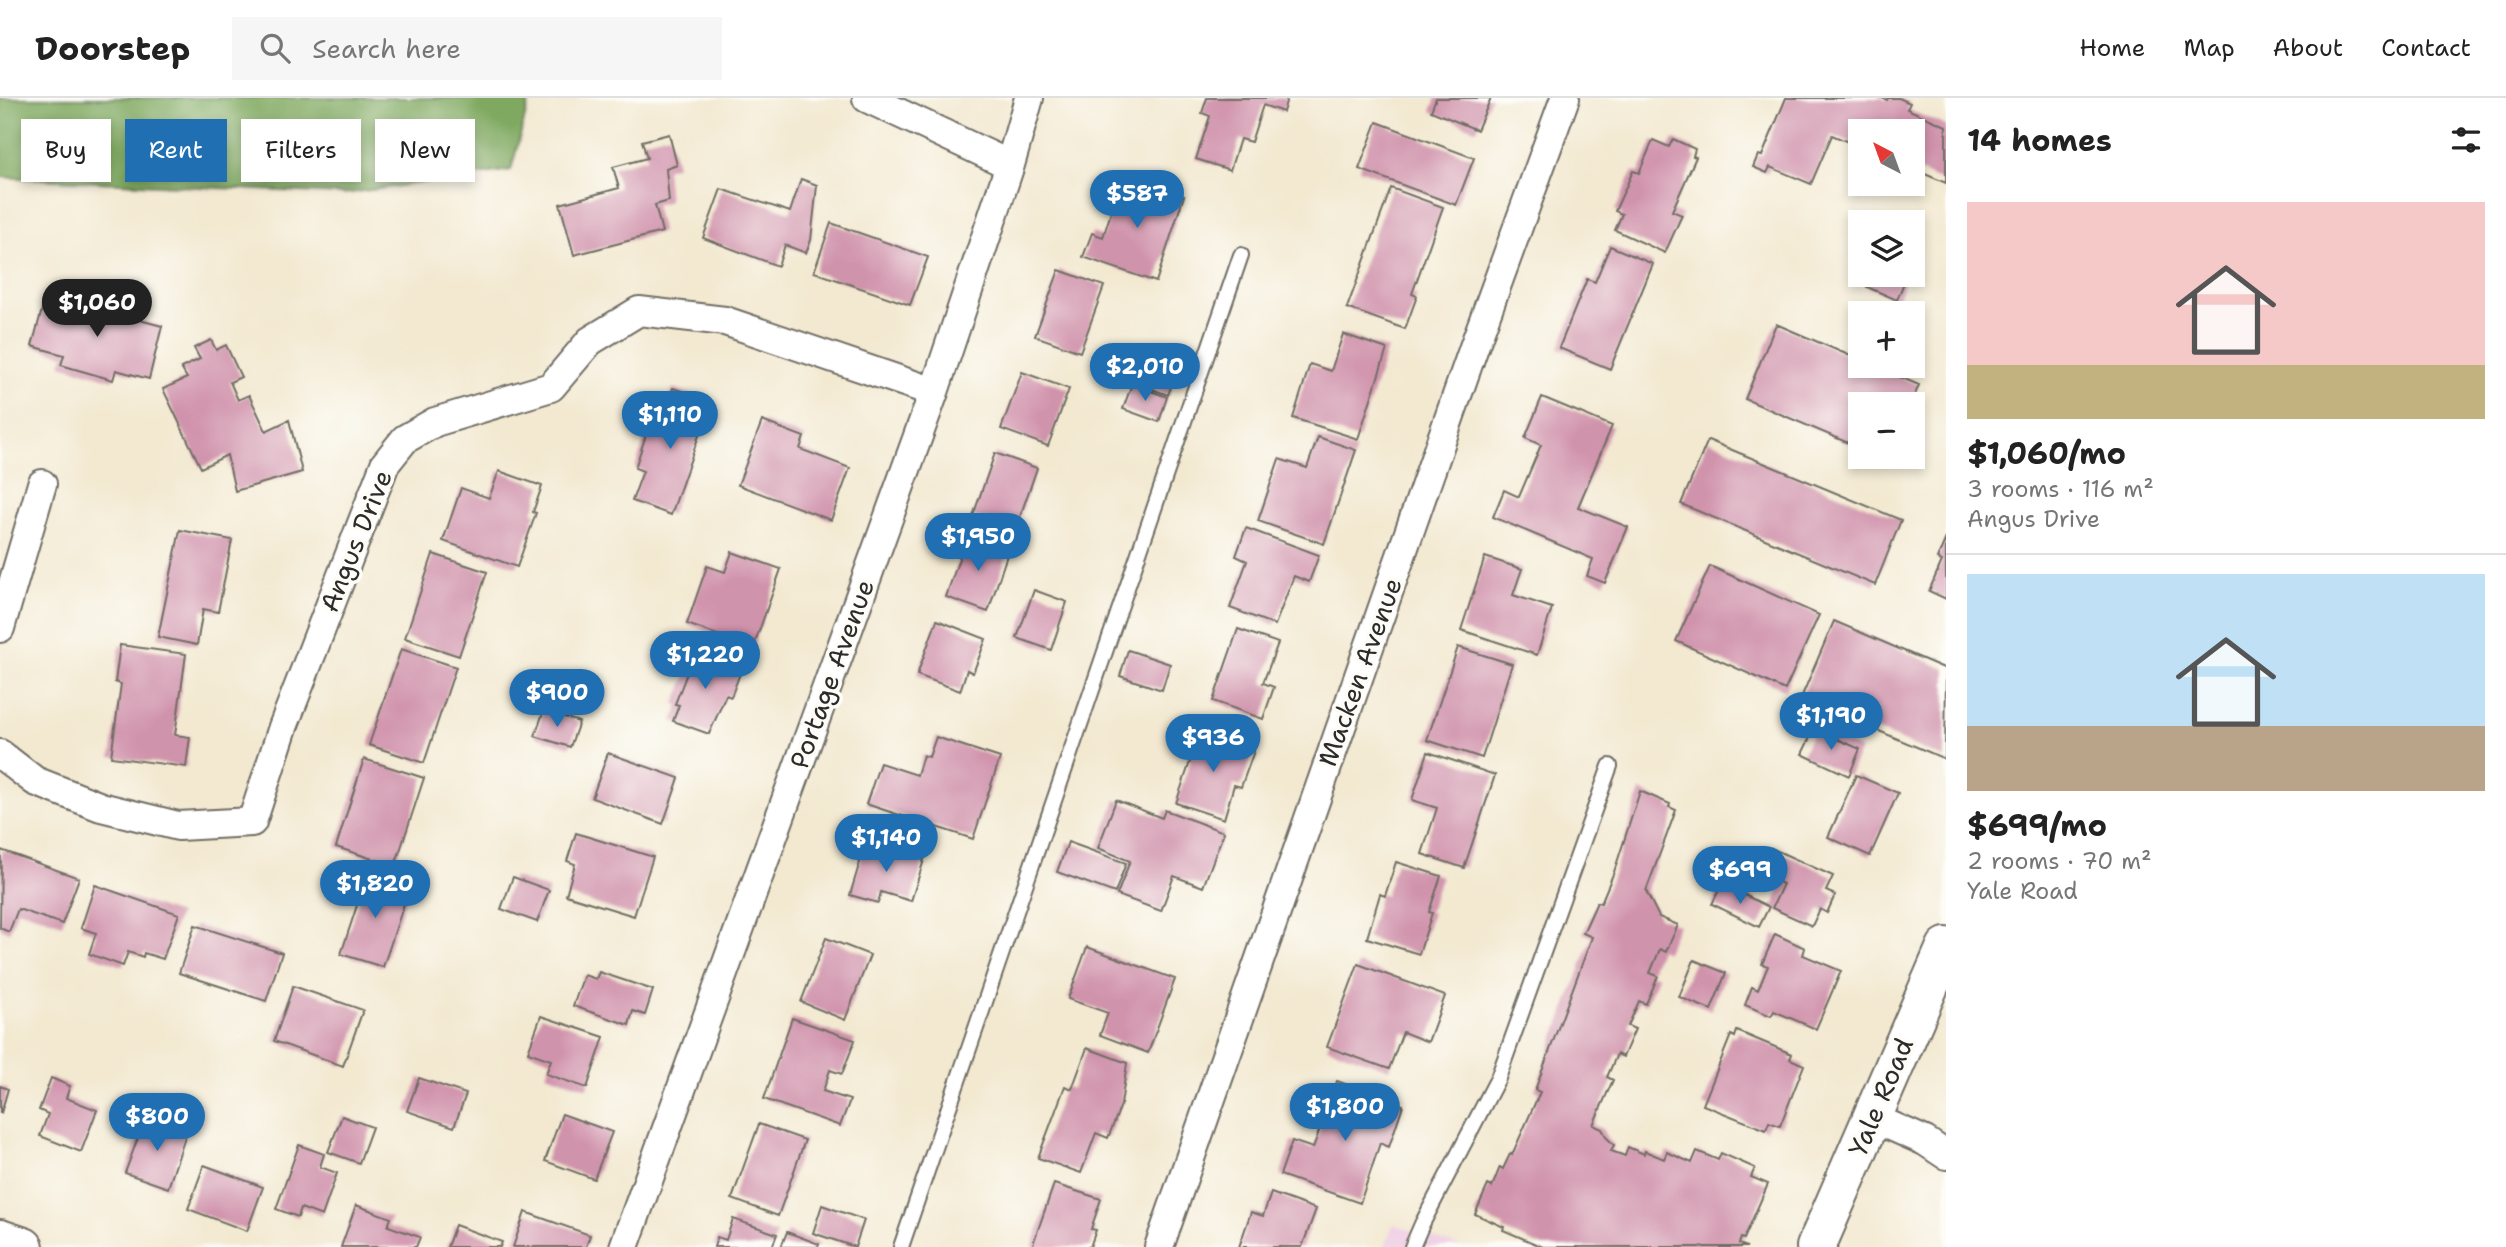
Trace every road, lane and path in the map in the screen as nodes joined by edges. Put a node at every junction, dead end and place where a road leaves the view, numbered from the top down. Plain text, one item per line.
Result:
1 (867, 98) edge
2 (1029, 98) edge
3 (1565, 98) edge
4 (1010, 165) junction
5 (1241, 255) dead end
6 (934, 392) junction
7 (42, 484) dead end
8 (0, 628) edge
9 (0, 754) edge
10 (1610, 766) dead end
11 (1946, 947) edge
12 (1873, 1118) junction
13 (1946, 1154) edge
14 (0, 1239) edge
15 (24, 1247) edge
16 (624, 1247) edge
17 (901, 1247) edge
18 (1159, 1247) edge
19 (1412, 1247) edge
20 (1816, 1247) edge

1 - 4 street
2 - 4 street, Portage Avenue
3 - 18 street, Macken Avenue
4 - 6 street, Portage Avenue
5 - 17 lane
6 - 9 street, Angus Drive
6 - 16 street, Portage Avenue
7 - 8 street
10 - 19 lane
11 - 12 main road, Yale Road
12 - 13 street
12 - 20 main road, Yale Road
14 - 15 main road

